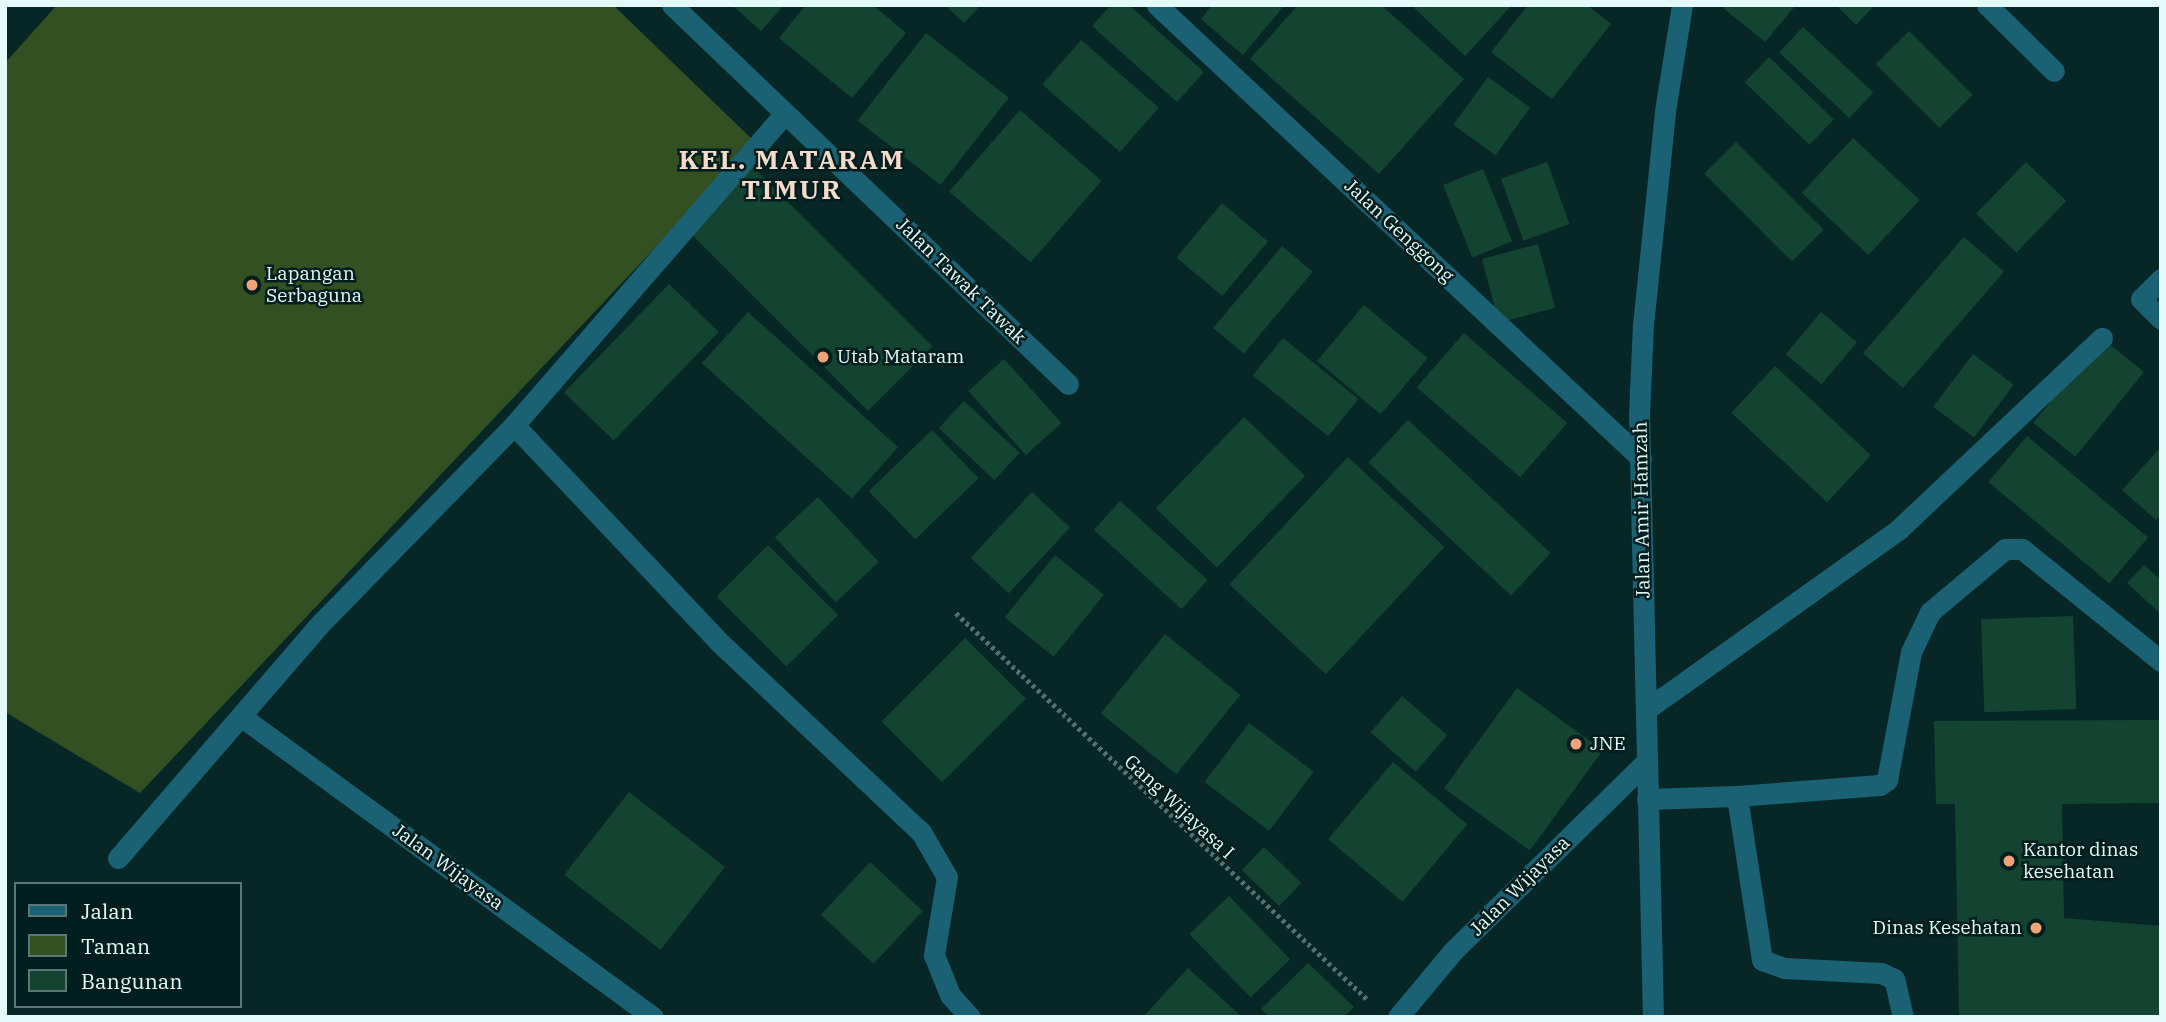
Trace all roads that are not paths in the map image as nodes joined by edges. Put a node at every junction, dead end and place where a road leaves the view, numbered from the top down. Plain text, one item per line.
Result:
1 (672, 5) edge
2 (1157, 5) edge
3 (1682, 5) edge
4 (1987, 5) edge
5 (2054, 71) dead end
6 (785, 113) junction
7 (2161, 279) edge
8 (2161, 319) edge
9 (2102, 338) dead end
10 (1068, 384) dead end
11 (514, 425) junction
12 (1641, 458) junction
13 (2161, 661) edge
14 (1647, 709) junction
15 (242, 717) junction
16 (1647, 761) junction
17 (1737, 796) junction
18 (1647, 799) junction
19 (118, 858) dead end
20 (653, 1017) edge
21 (970, 1017) edge
22 (1398, 1017) edge
23 (1653, 1017) edge
24 (1903, 1017) edge

1 - 6 street, Jalan Tawak Tawak
2 - 12 street, Jalan Genggong
3 - 12 street, Jalan Amir Hamzah
4 - 5 street
6 - 10 street, Jalan Tawak Tawak
6 - 11 street
7 - 8 street
9 - 14 street
11 - 15 street
11 - 21 street
12 - 14 street, Jalan Amir Hamzah
13 - 17 street
14 - 16 street, Jalan Amir Hamzah
15 - 19 street
15 - 20 street, Jalan Wijayasa
16 - 18 street, Jalan Amir Hamzah
16 - 22 street, Jalan Wijayasa
17 - 18 street
17 - 24 street
18 - 23 street, Jalan Amir Hamzah

